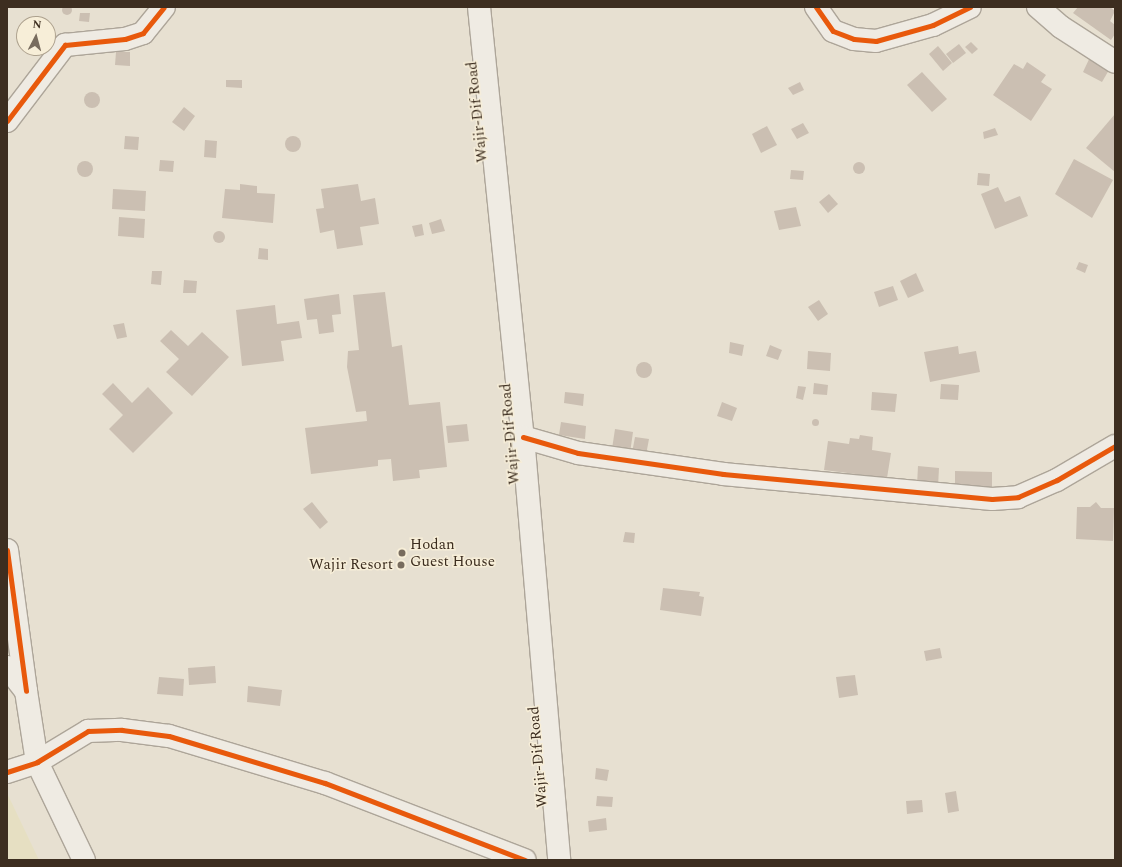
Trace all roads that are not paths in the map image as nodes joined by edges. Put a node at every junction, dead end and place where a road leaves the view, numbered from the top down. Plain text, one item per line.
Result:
1 (164, 7) edge
2 (479, 7) edge
3 (816, 7) edge
4 (970, 7) edge
5 (1038, 7) edge
6 (1115, 62) edge
7 (7, 121) edge
8 (523, 437) junction
9 (1115, 446) edge
10 (7, 550) edge
11 (7, 667) edge
12 (26, 691) junction
13 (38, 762) junction
14 (7, 772) edge
15 (84, 860) edge
16 (525, 860) edge
17 (559, 860) edge

1 - 7 street
2 - 8 street, Wajir-Dif Road
3 - 4 street
5 - 6 street
8 - 9 street
8 - 17 street, Wajir-Dif Road
10 - 12 street
11 - 12 street
12 - 13 street
13 - 14 street
13 - 15 street
13 - 16 street

